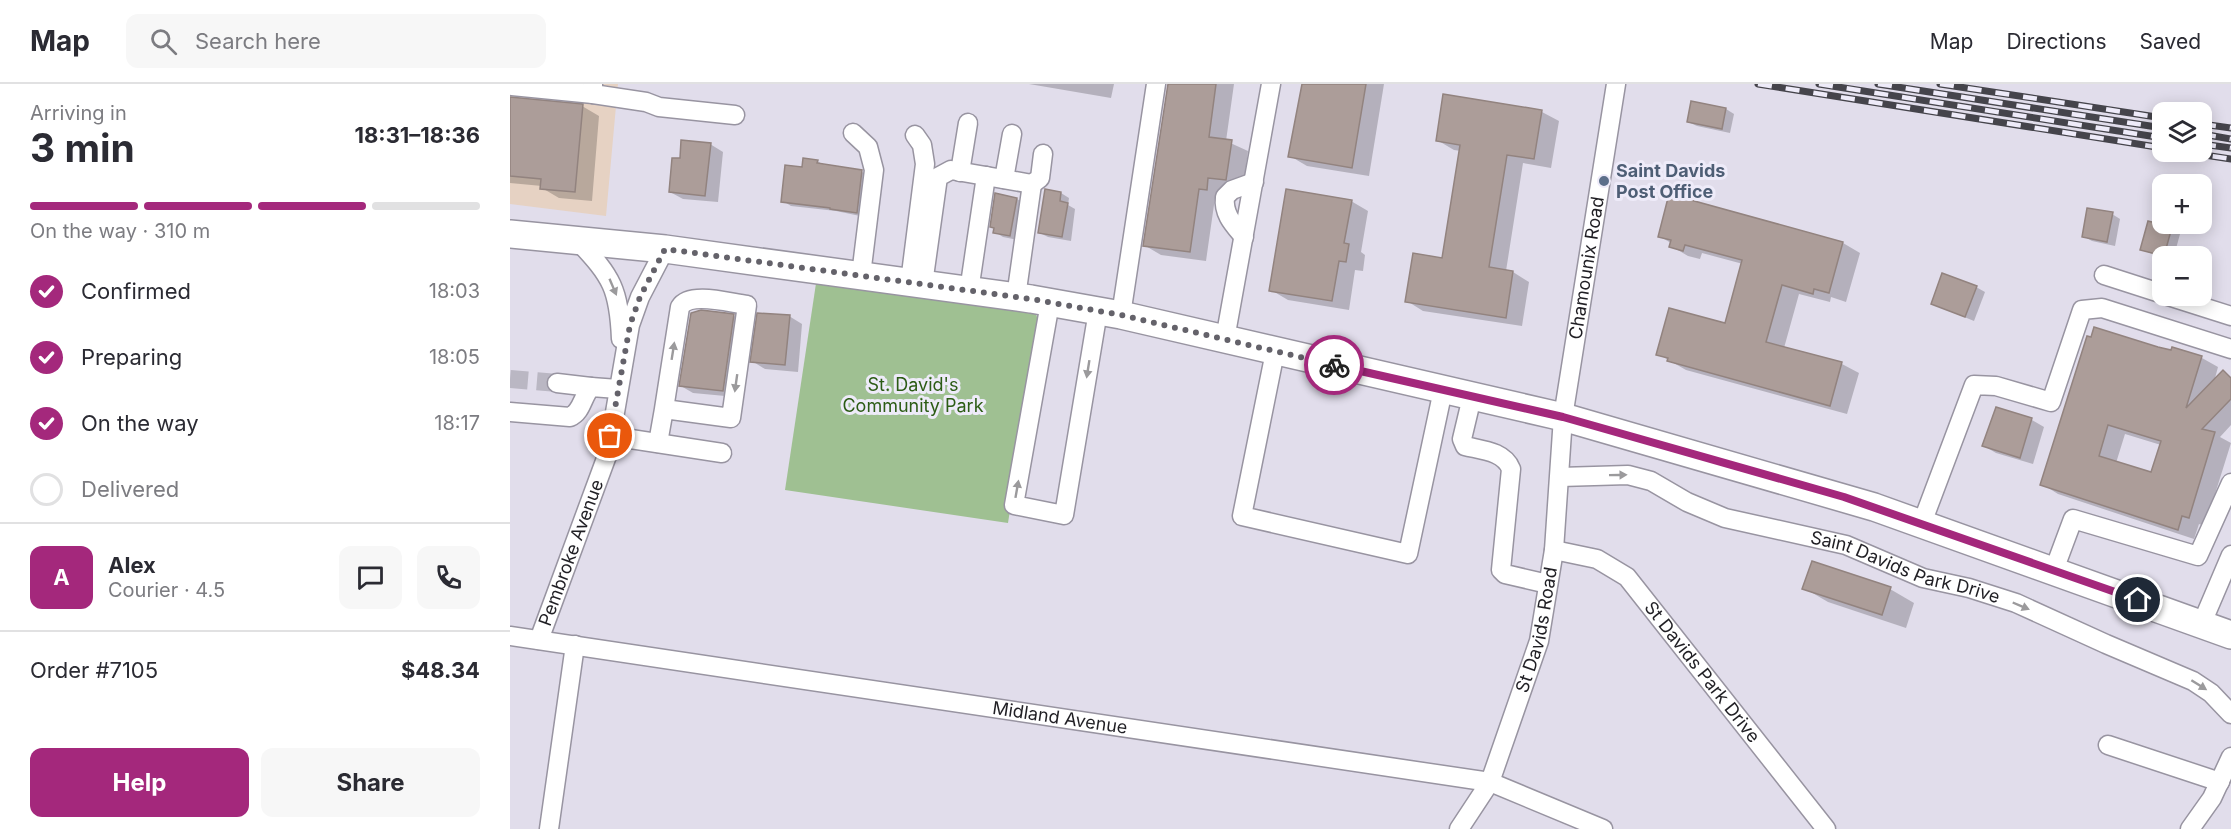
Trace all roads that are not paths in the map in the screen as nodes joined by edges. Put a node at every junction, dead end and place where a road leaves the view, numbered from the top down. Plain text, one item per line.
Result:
1 (513, 84) edge
2 (1156, 84) edge
3 (1271, 84) edge
4 (1616, 84) edge
5 (593, 89) edge
6 (735, 115) dead end
7 (968, 123) dead end
8 (853, 133) dead end
9 (1012, 134) dead end
10 (915, 135) dead end
11 (1043, 154) dead end
12 (960, 172) junction
13 (986, 176) junction
14 (1004, 179) junction
15 (1254, 182) junction
16 (1032, 184) junction
17 (510, 234) edge
18 (1244, 237) junction
19 (578, 241) junction
20 (665, 249) junction
21 (2104, 274) dead end
22 (861, 275) junction
23 (917, 283) junction
24 (2152, 290) edge
25 (969, 291) junction
26 (1016, 297) junction
27 (1050, 303) junction
28 (2200, 306) edge
29 (1109, 313) junction
30 (2231, 316) edge
31 (1225, 339) junction
32 (2231, 349) edge
33 (1275, 352) junction
34 (622, 361) junction
35 (557, 383) tunnel mouth
36 (591, 387) junction
37 (618, 389) junction
38 (1443, 390) junction
39 (1472, 397) junction
40 (664, 409) junction
41 (510, 412) edge
42 (1563, 417) junction
43 (610, 436) junction
44 (658, 443) junction
45 (722, 453) dead end
46 (1560, 477) junction
47 (2231, 483) edge
48 (1922, 524) junction
49 (1554, 550) junction
50 (2231, 555) edge
51 (2054, 570) junction
52 (1548, 584) junction
53 (2202, 623) junction
54 (2231, 635) edge
55 (510, 636) edge
56 (539, 640) junction
57 (575, 645) junction
58 (2231, 714) edge
59 (2108, 745) dead end
60 (2231, 758) edge
61 (1490, 782) junction
62 (2220, 782) junction
63 (549, 829) edge
64 (1459, 829) edge
65 (1603, 829) edge
66 (1826, 829) edge
67 (2190, 829) edge

1 - 5 street
2 - 29 street
3 - 15 street
4 - 42 street, Chamounix Road
5 - 6 street
7 - 12 street
8 - 22 street
9 - 14 street
10 - 23 street
11 - 16 street
12 - 13 street
12 - 23 street
13 - 14 street
13 - 25 street
14 - 16 street
15 - 18 street
15 - 18 street
16 - 26 street
17 - 19 highway
18 - 31 street
19 - 20 highway
19 -> 34 street, Pembroke Avenue
20 - 22 highway
20 - 34 street, Pembroke Avenue
21 - 24 street
22 - 23 highway
23 - 25 highway
25 - 26 highway
26 - 27 highway
27 - 29 highway
29 -> 27 street
28 - 30 street
29 - 31 highway
31 - 33 highway
32 - 48 street
33 - 38 highway
33 - 38 street
34 - 37 street, Pembroke Avenue
35 - 36 street
36 - 37 street
36 - 41 street
37 - 43 street, Pembroke Avenue
38 - 39 highway
39 - 42 highway
39 - 52 street
40 -> 40 street
40 - 44 street
42 - 46 street, St Davids Road
42 - 48 highway
43 - 44 street
43 - 56 street, Pembroke Avenue
44 - 45 street
46 - 49 street, St Davids Road
46 -> 58 street, Saint Davids Park Drive
47 - 51 street
48 - 51 highway
49 - 52 street, St Davids Road
49 - 66 street, St Davids Park Drive
50 - 53 street
51 - 53 highway
52 - 61 street, St Davids Road
53 - 54 highway
55 - 56 street, Midland Avenue
56 - 57 street, Midland Avenue
57 - 61 street, Midland Avenue
57 - 63 street, Pembroke Avenue
59 - 62 street
60 - 62 street
61 - 64 street, St Davids Road
61 - 65 street, Midland Avenue
62 - 67 street

